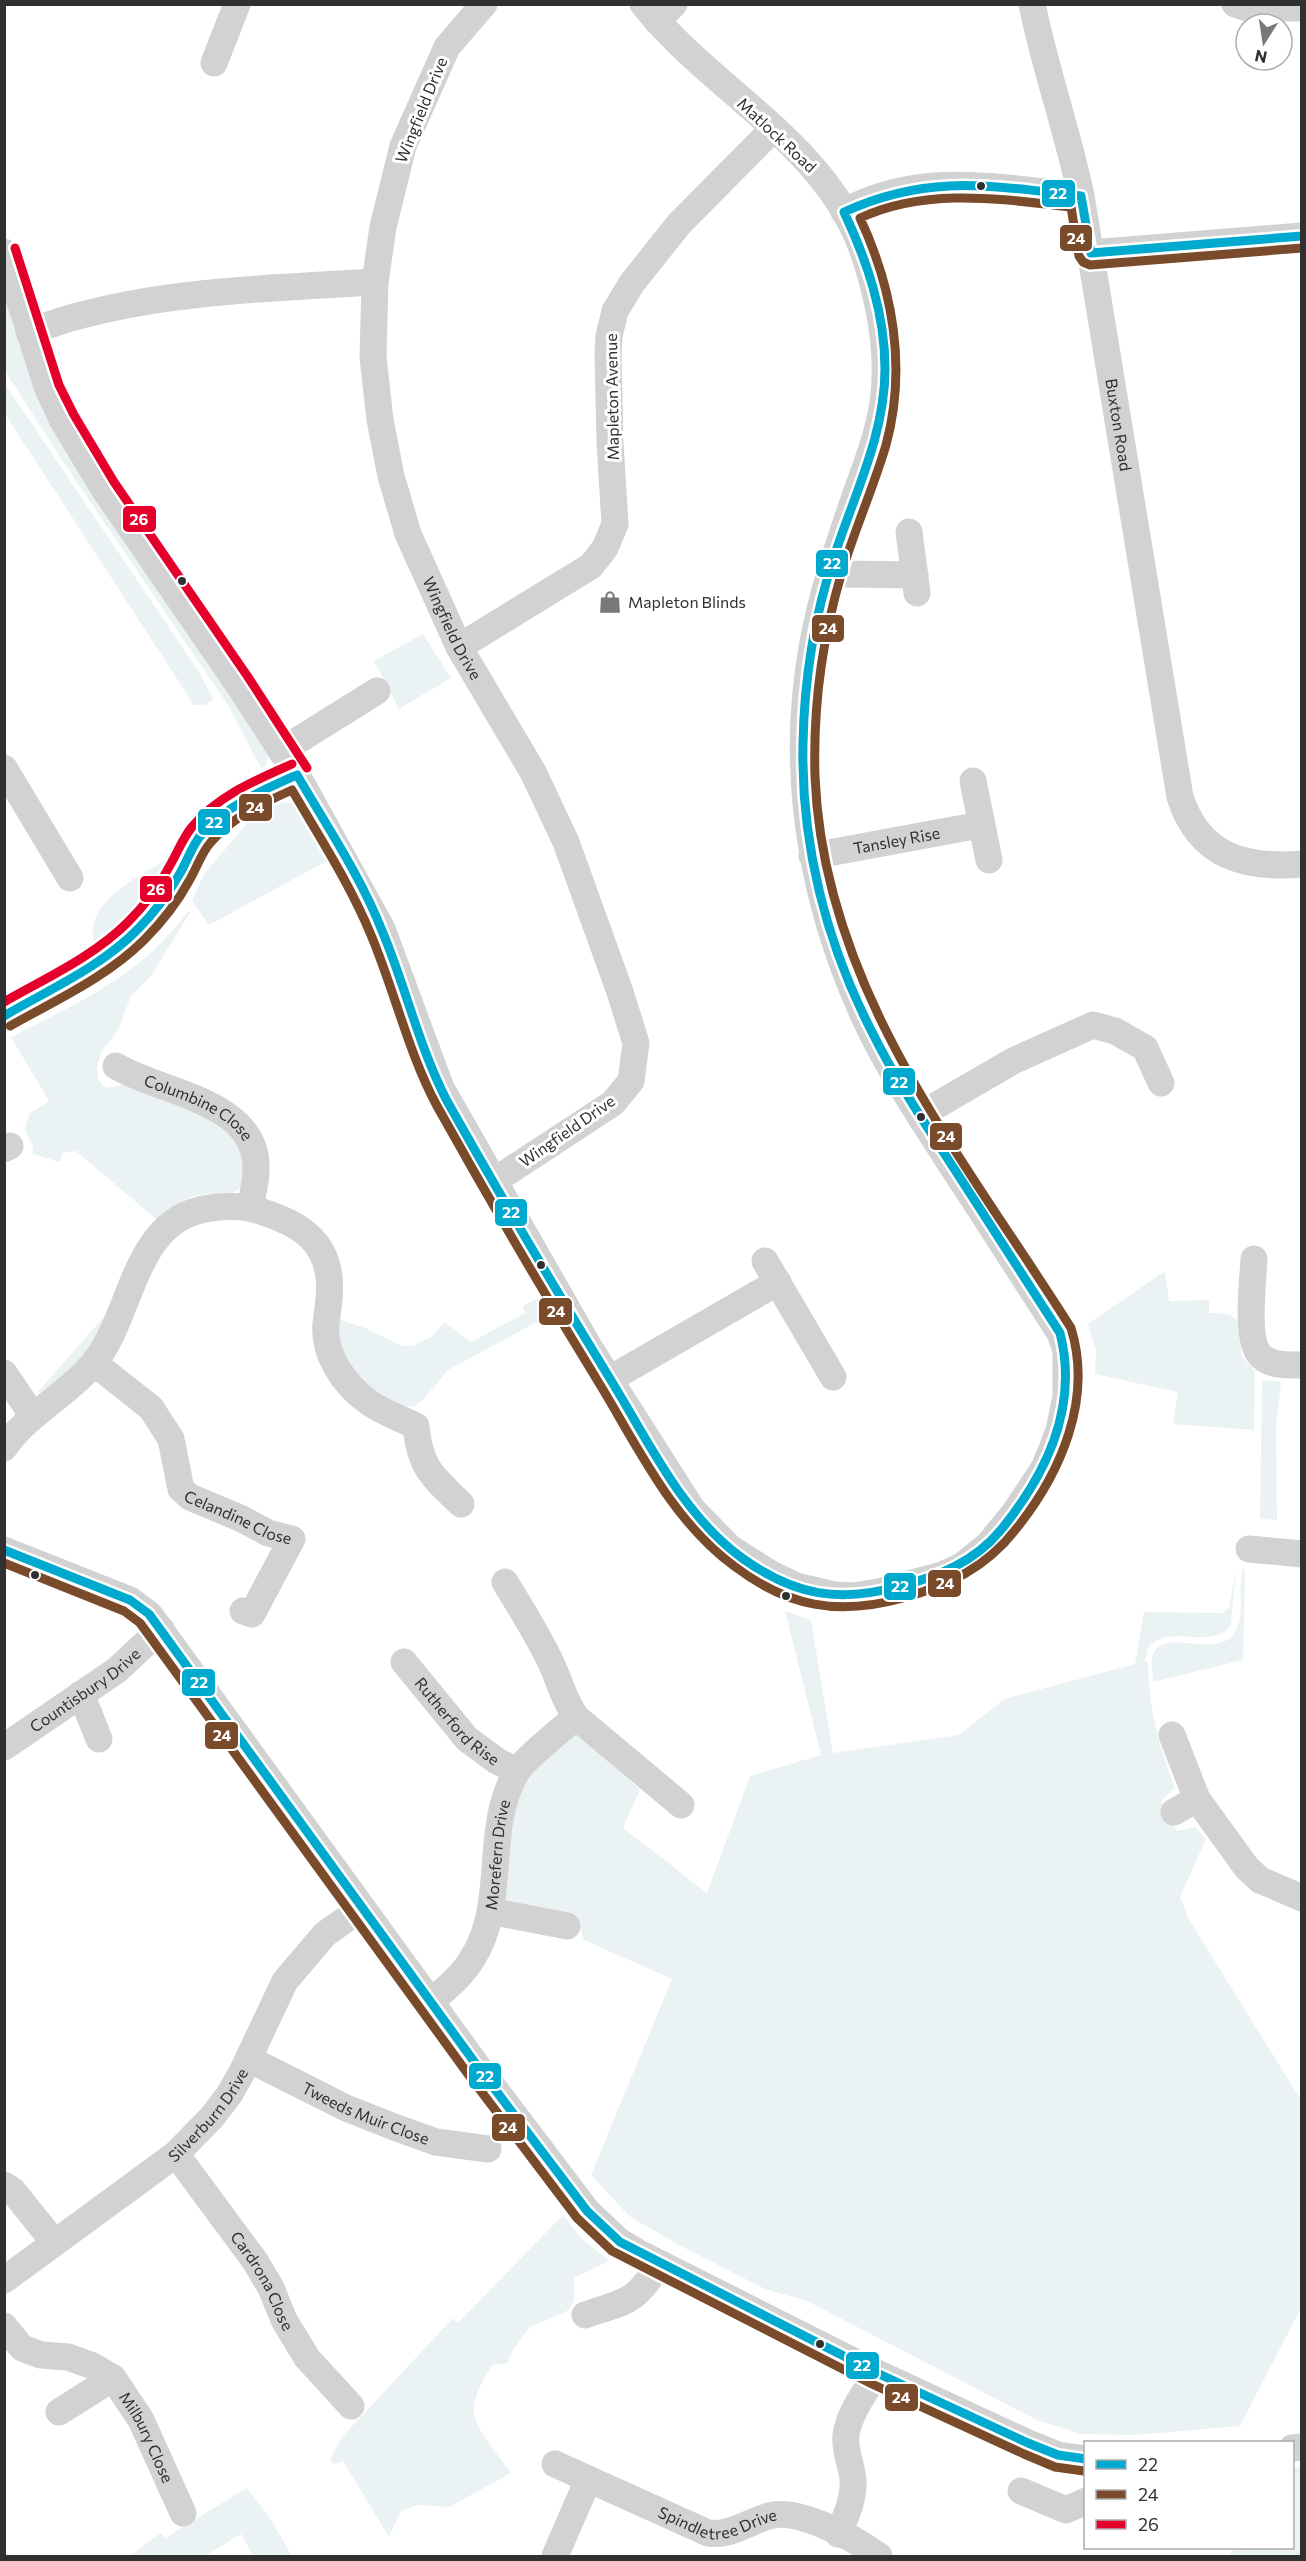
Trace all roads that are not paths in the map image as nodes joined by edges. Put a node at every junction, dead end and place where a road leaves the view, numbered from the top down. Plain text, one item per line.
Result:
1 (237, 4) edge
2 (484, 4) edge
3 (1032, 4) edge
4 (1235, 4) edge
5 (1302, 8) edge
6 (658, 10) edge
7 (214, 63) dead end
8 (774, 128) junction
9 (1081, 196) junction
10 (844, 212) junction
11 (1302, 236) edge
12 (4, 252) edge
13 (1091, 253) junction
14 (375, 282) junction
15 (29, 332) junction
16 (909, 532) dead end
17 (830, 569) junction
18 (459, 646) junction
19 (377, 691) dead end
20 (281, 751) junction
21 (4, 768) edge
22 (297, 775) junction
23 (973, 781) dead end
24 (13, 804) edge
25 (980, 825) junction
26 (812, 856) junction
27 (989, 860) dead end
28 (1302, 864) edge
29 (70, 878) dead end
30 (4, 1016) edge
31 (116, 1066) dead end
32 (1161, 1083) dead end
33 (920, 1115) junction
34 (494, 1181) junction
35 (250, 1208) junction
36 (1254, 1259) dead end
37 (94, 1363) junction
38 (1302, 1365) edge
39 (4, 1373) edge
40 (833, 1377) dead end
41 (610, 1379) junction
42 (33, 1416) junction
43 (4, 1448) edge
44 (461, 1504) dead end
45 (1249, 1549) dead end
46 (4, 1550) edge
47 (1302, 1554) edge
48 (505, 1582) dead end
49 (243, 1611) dead end
50 (161, 1629) junction
51 (404, 1662) dead end
52 (81, 1694) junction
53 (576, 1717) junction
54 (1172, 1735) dead end
55 (99, 1739) dead end
56 (4, 1747) edge
57 (517, 1771) junction
58 (681, 1805) dead end
59 (1302, 1898) edge
60 (362, 1908) junction
61 (490, 1911) junction
62 (567, 1926) dead end
63 (431, 2002) junction
64 (249, 2060) junction
65 (488, 2149) dead end
66 (176, 2154) junction
67 (4, 2185) edge
68 (54, 2242) junction
69 (660, 2264) junction
70 (4, 2280) edge
71 (585, 2315) dead end
72 (4, 2326) edge
73 (877, 2373) junction
74 (113, 2378) junction
75 (351, 2406) dead end
76 (59, 2412) dead end
77 (1084, 2459) edge
78 (555, 2464) dead end
79 (588, 2480) junction
80 (1021, 2491) dead end
81 (1084, 2502) edge
82 (183, 2513) dead end
83 (838, 2534) junction
84 (555, 2556) edge
85 (879, 2556) edge

1 - 7 street
2 - 14 street, Wingfield Drive
3 - 9 street, Buxton Road
4 - 5 street
6 - 8 street, Matlock Road
8 - 10 street, Matlock Road
8 - 18 street, Mapleton Avenue
9 - 10 street
9 - 13 street, Buxton Road
10 - 17 street, Matlock Road
11 - 13 street
12 - 15 street, Matlock Road
13 - 28 street, Buxton Road
14 - 15 street
14 - 18 street, Wingfield Drive
15 - 20 street, Matlock Road
16 - 17 street
17 - 26 street, Matlock Road
18 - 34 street, Wingfield Drive
19 - 20 street
20 - 22 street, Matlock Road
21 - 24 street
22 - 30 street
22 - 34 street, Matlock Road
23 - 25 street
24 - 29 street
25 - 26 street, Tansley Rise
25 - 27 street
26 - 33 street, Matlock Road
31 - 35 street, Columbine Close
32 - 33 street
33 - 41 street, Matlock Road
34 - 41 street, Matlock Road
35 - 37 street
35 - 44 street
36 - 38 street
37 - 42 street
37 - 49 street, Celandine Close
39 - 42 street
40 - 41 street
42 - 43 street
45 - 47 street
46 - 50 street
48 - 53 street
50 - 52 street, Countisbury Drive
50 - 60 street
51 - 57 street, Rutherford Rise
52 - 55 street
52 - 56 street, Countisbury Drive
53 - 57 street, Morefern Drive
53 - 58 street
54 - 59 street
57 - 61 street, Morefern Drive
60 - 63 street
60 - 64 street, Silverburn Drive
61 - 62 street
61 - 63 street, Morefern Drive
63 - 69 street
64 - 65 street, Tweeds Muir Close
64 - 66 street, Silverburn Drive
66 - 68 street, Silverburn Drive
66 - 75 street, Cardrona Close
67 - 68 street
68 - 70 street, Silverburn Drive
69 - 71 street
69 - 73 street
72 - 74 street, Milbury Close
73 - 77 street
73 - 83 street
74 - 76 street
74 - 82 street, Milbury Close
78 - 79 street, Spindletree Drive
79 - 83 street, Spindletree Drive
79 - 84 street
80 - 81 street
83 - 85 street, Spindletree Drive

